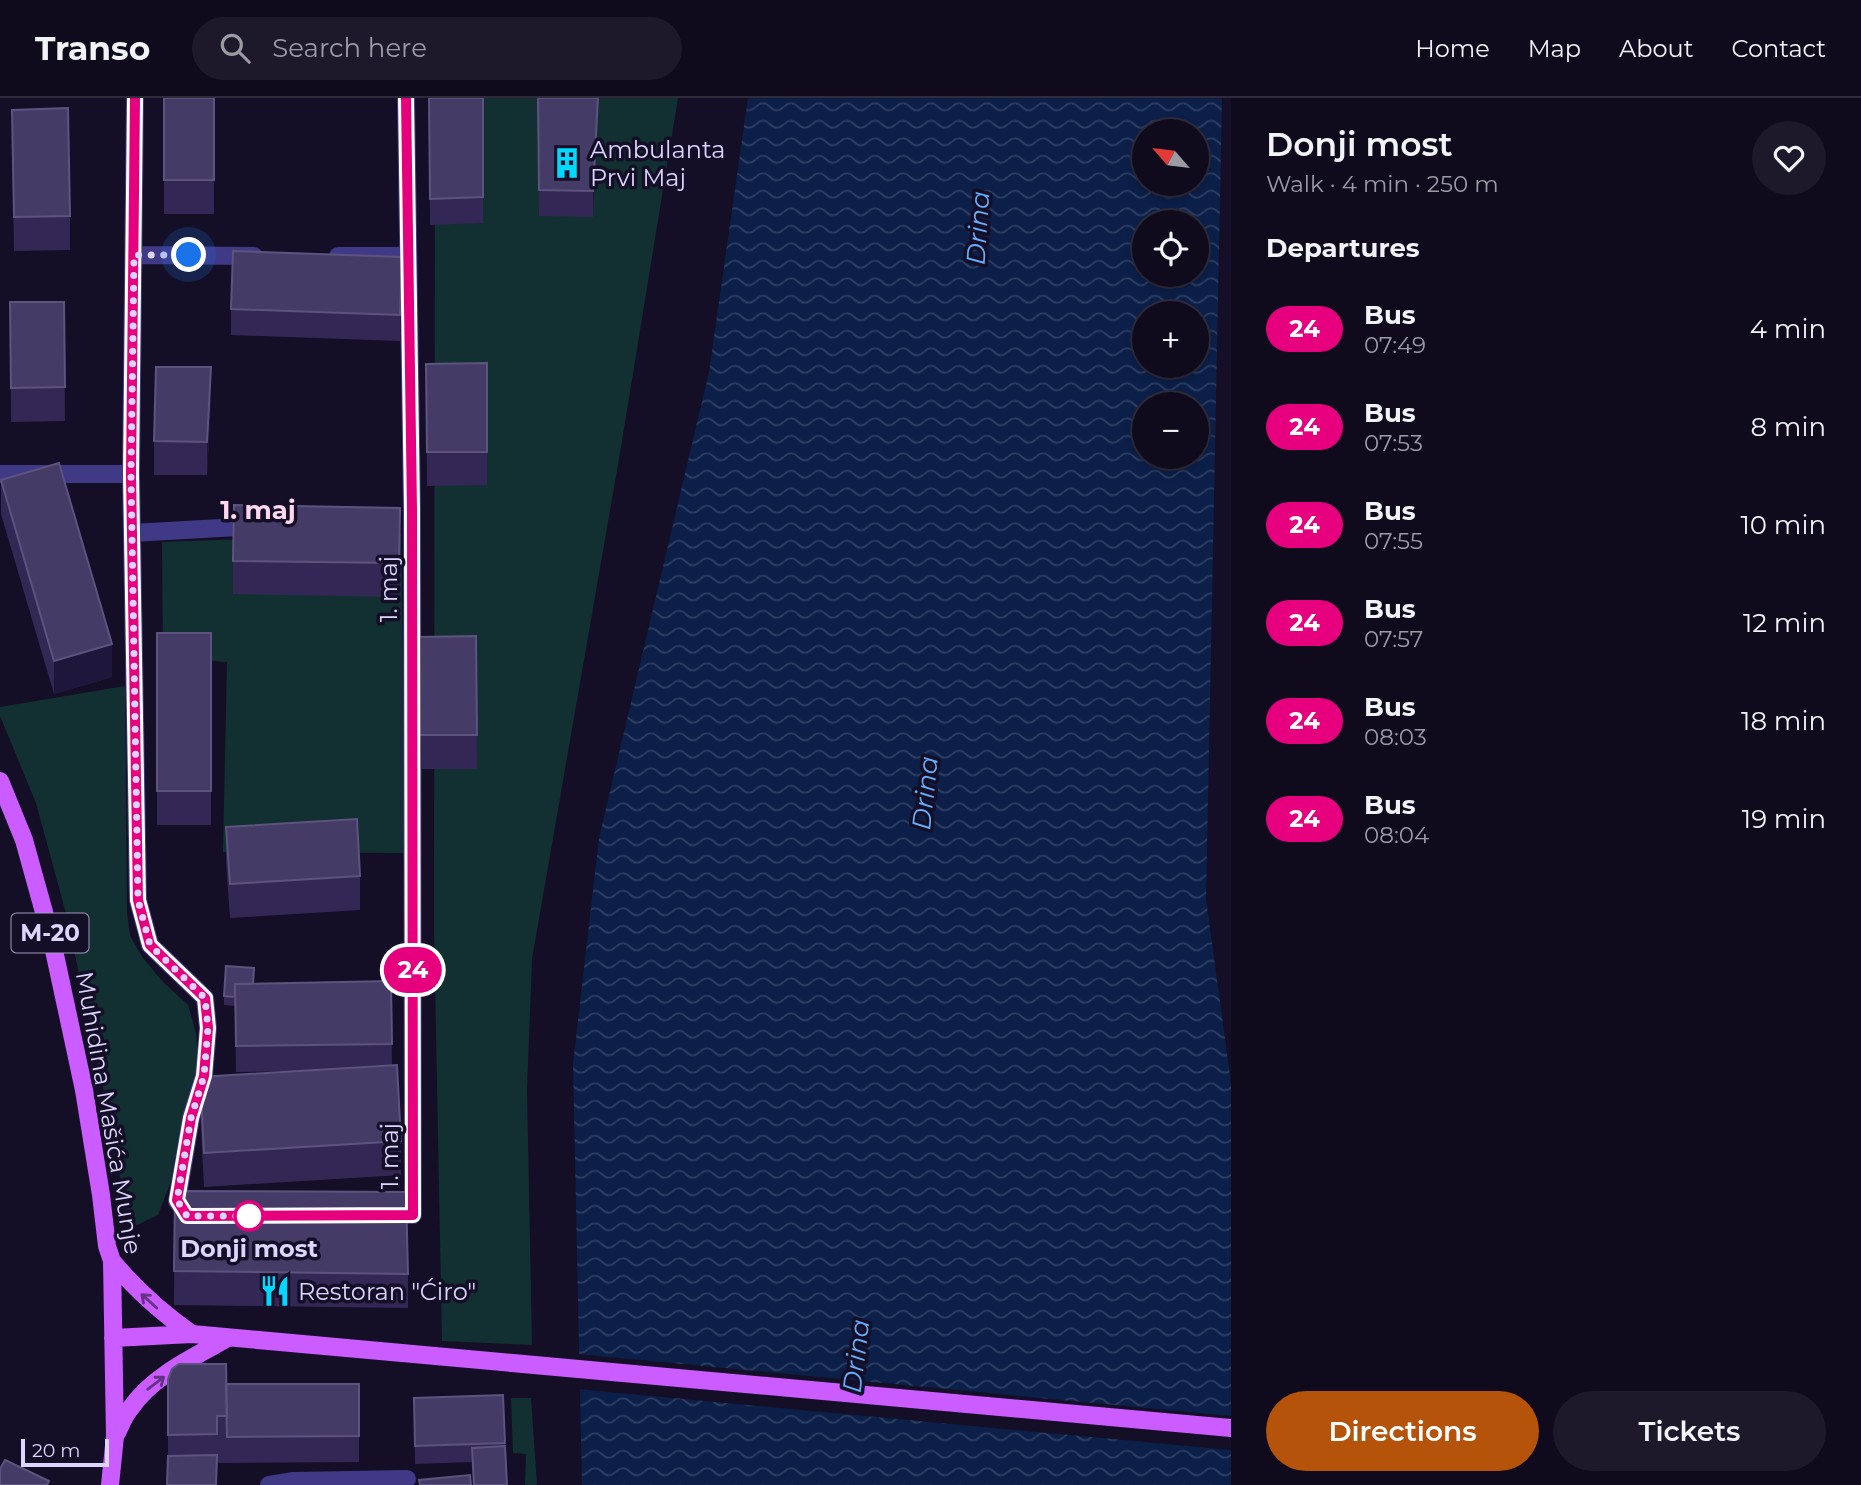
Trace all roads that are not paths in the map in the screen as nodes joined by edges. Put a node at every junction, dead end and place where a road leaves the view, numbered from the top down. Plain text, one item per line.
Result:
1 (135, 98) edge
2 (406, 98) edge
3 (134, 255) junction
4 (271, 256) edge
5 (326, 256) edge
6 (408, 256) junction
7 (0, 474) edge
8 (131, 474) junction
9 (279, 525) edge
10 (132, 533) junction
11 (0, 781) edge
12 (360, 1215) edge
13 (201, 1216) edge
14 (112, 1261) junction
15 (192, 1334) junction
16 (113, 1338) junction
17 (228, 1338) junction
18 (1231, 1428) edge
19 (115, 1436) junction
20 (407, 1479) dead end
21 (110, 1485) edge
22 (269, 1485) edge

1 - 3 street
2 - 6 street, 1. maj
3 - 4 street
3 - 8 street
5 - 6 street
6 - 12 street, 1. maj
7 - 8 street
8 - 10 street
9 - 10 street
10 - 13 street
11 - 14 main road, Muhidina Mašića Munje / M-20
15 -> 14 main road
14 - 16 main road, Muhidina Mašića Munje / M-20
15 - 16 main road
15 - 17 main road
16 - 19 main road, M-20
17 - 18 main road
19 -> 17 main road
19 - 21 main road, M-20
20 - 22 street

